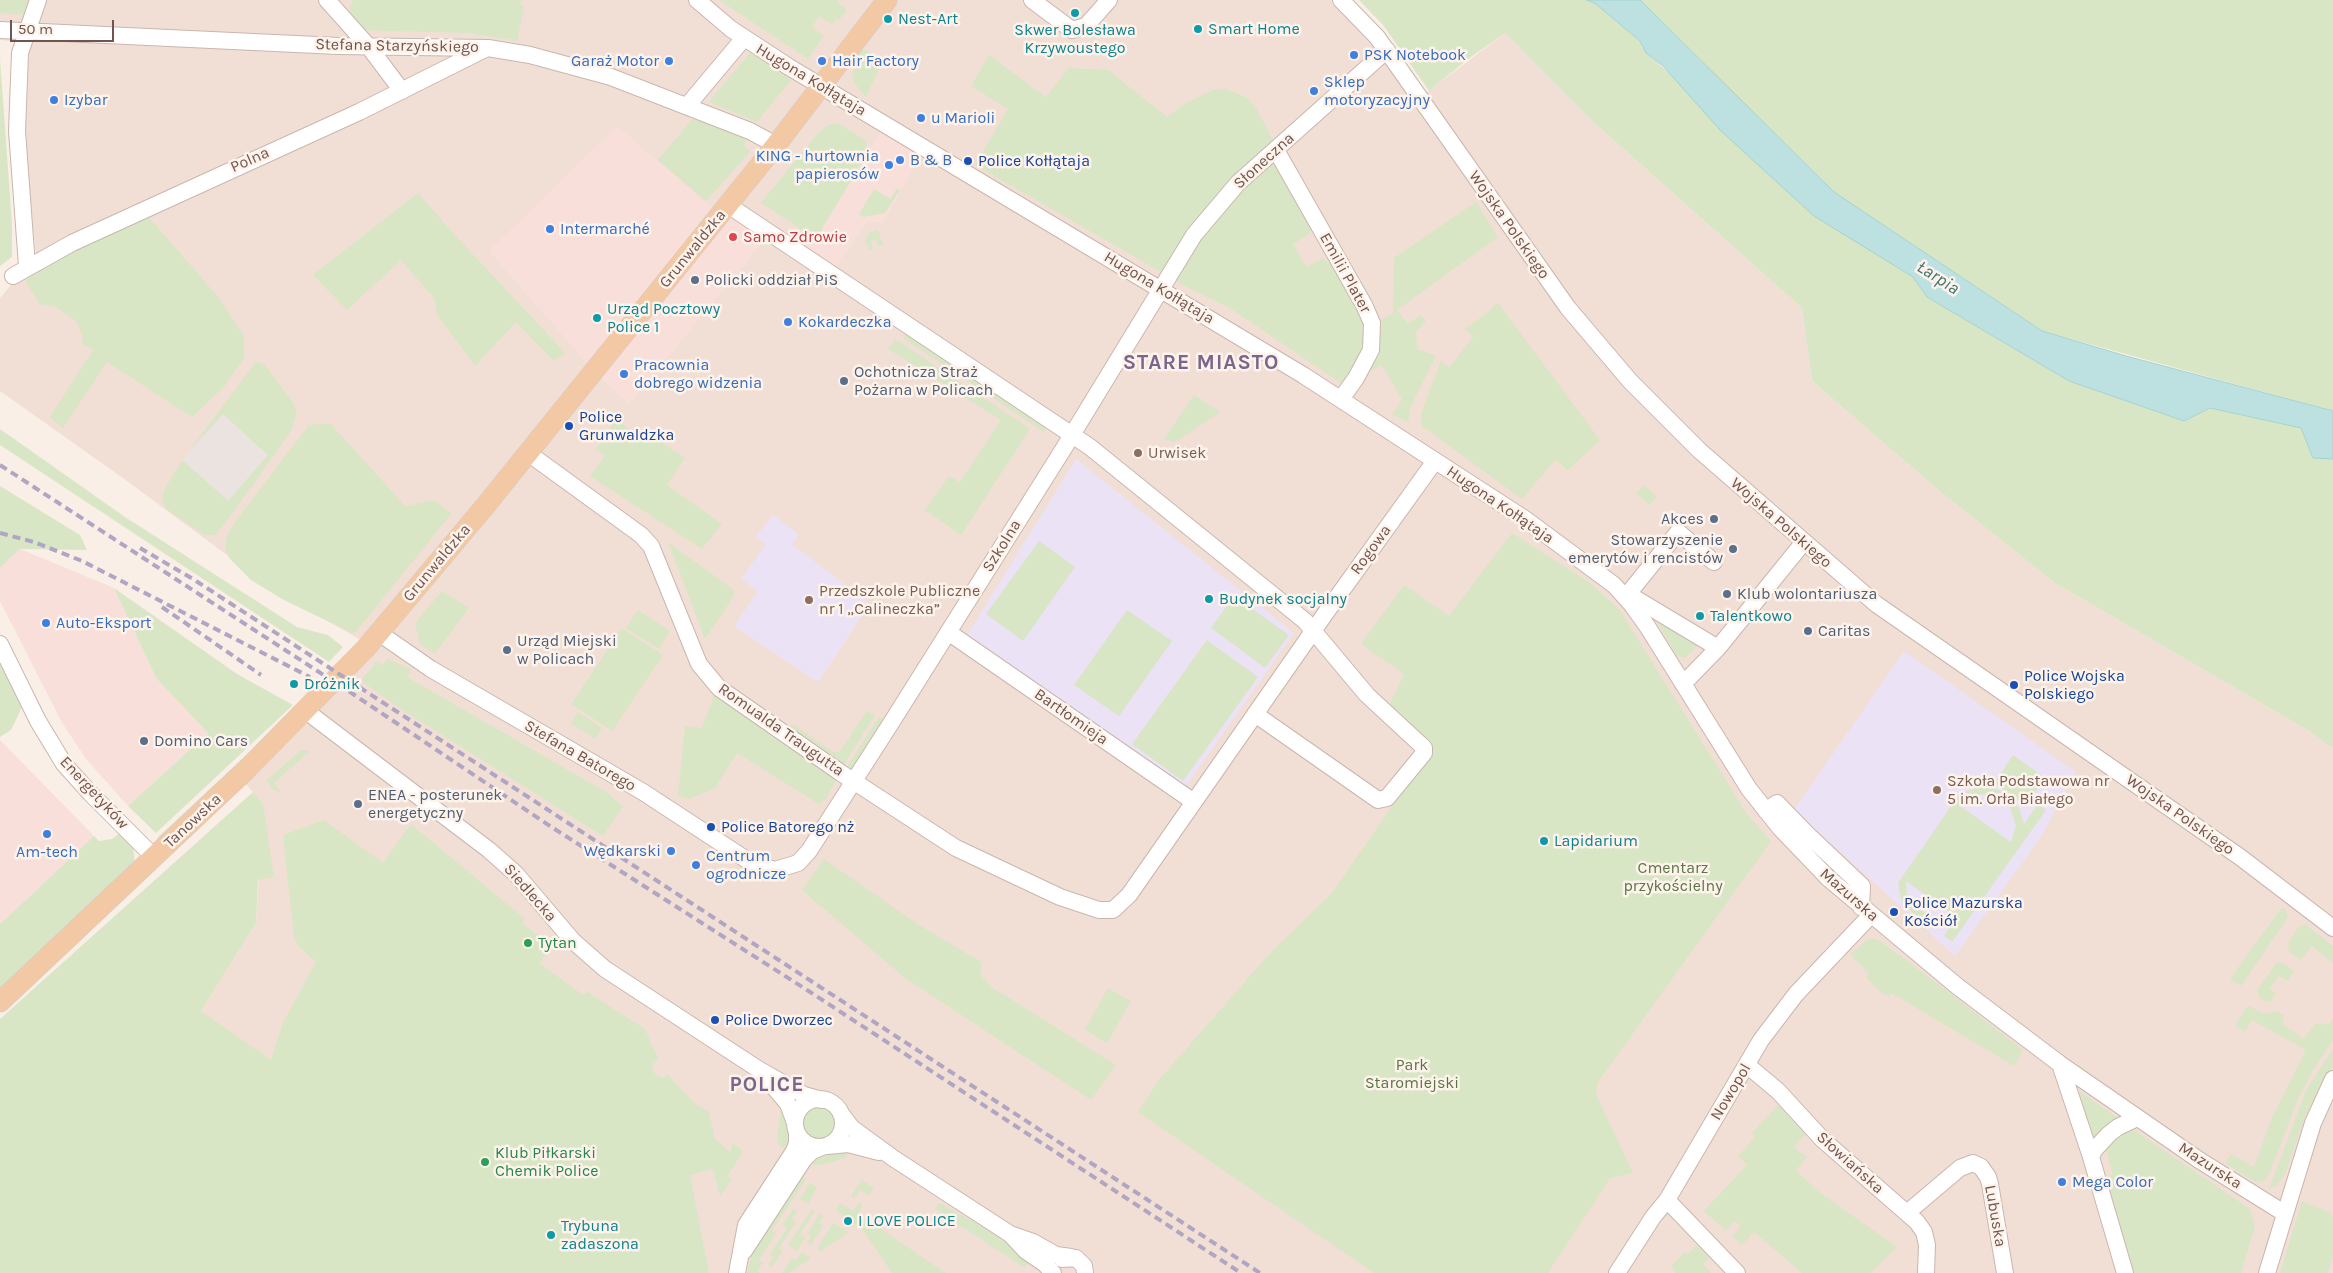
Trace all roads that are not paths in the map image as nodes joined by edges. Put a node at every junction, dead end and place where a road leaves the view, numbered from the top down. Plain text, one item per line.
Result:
1 (38, 0) edge
2 (327, 0) edge
3 (697, 0) edge
4 (886, 0) edge
5 (1032, 0) edge
6 (1109, 0) edge
7 (1341, 0) edge
8 (0, 30) edge
9 (26, 32) junction
10 (744, 38) junction
11 (369, 47) junction
12 (488, 48) junction
13 (1387, 50) junction
14 (822, 86) junction
15 (402, 91) junction
16 (687, 106) junction
17 (776, 145) junction
18 (1276, 150) junction
19 (728, 205) junction
20 (27, 266) junction
21 (14, 276) dead end
22 (1162, 290) junction
23 (1341, 399) junction
24 (1072, 435) junction
25 (528, 453) junction
26 (1436, 461) junction
27 (1803, 543) junction
28 (1714, 562) dead end
29 (1614, 585) junction
30 (1628, 594) junction
31 (1314, 631) junction
32 (948, 632) junction
33 (379, 633) junction
34 (0, 644) edge
35 (1718, 648) junction
36 (1683, 684) junction
37 (306, 711) junction
38 (1255, 714) junction
39 (854, 781) junction
40 (1194, 802) junction
41 (154, 857) junction
42 (783, 869) joint
43 (1113, 910) joint
44 (1866, 911) junction
45 (2333, 928) edge
46 (0, 1002) edge
47 (2060, 1064) junction
48 (1747, 1065) junction
49 (758, 1069) junction
50 (2333, 1078) edge
51 (822, 1100) junction
52 (2333, 1101) edge
53 (841, 1114) junction
54 (2137, 1118) junction
55 (796, 1128) junction
56 (824, 1147) junction
57 (2091, 1157) junction
58 (893, 1158) junction
59 (2302, 1160) junction
60 (1667, 1200) junction
61 (1908, 1212) junction
62 (2284, 1213) junction
63 (1010, 1234) junction
64 (1070, 1257) junction
65 (738, 1268) edge
66 (1086, 1271) edge
67 (1053, 1273) edge
68 (1617, 1273) edge
69 (1737, 1273) edge
70 (1926, 1273) edge
71 (2005, 1273) edge
72 (2125, 1273) edge
73 (2267, 1273) edge

1 - 9 street
2 - 11 street
3 - 10 street, Hugona Kołłątaja
4 - 14 main road, Grunwaldzka
5 - 6 street
7 - 13 street, Wojska Polskiego
8 - 9 street, Stefana Starzyńskiego
9 - 11 street, Stefana Starzyńskiego
9 - 20 street
10 - 14 street, Hugona Kołłątaja
10 - 16 street
11 - 12 street, Stefana Starzyńskiego
11 - 15 street
12 - 15 street, Polna
12 - 16 street, Stefana Starzyńskiego
13 - 18 street, Słoneczna
13 - 27 street, Wojska Polskiego
14 - 17 main road, Grunwaldzka
14 - 22 street, Hugona Kołłątaja
15 - 20 street, Polna
16 - 17 street, Stefana Starzyńskiego
17 - 19 main road, Grunwaldzka
18 - 22 street, Słoneczna
18 - 23 street, Emilii Plater
19 - 24 street
19 - 25 main road, Grunwaldzka
20 - 21 street, Polna
22 - 23 street, Hugona Kołłątaja
22 - 24 street, Szkolna
23 - 26 street, Hugona Kołłątaja
24 - 31 street
24 - 32 street, Szkolna
25 - 33 main road, Grunwaldzka
25 - 39 street, Romualda Traugutta
26 - 29 street, Hugona Kołłątaja
26 - 31 street, Rogowa
27 - 35 street
27 - 45 street, Wojska Polskiego
28 - 30 street
29 - 30 street, Hugona Kołłątaja
29 - 36 street, Hugona Kołłątaja
30 - 35 street, Hugona Kołłątaja
31 - 38 street, Rogowa
31 - 38 street
32 - 39 street, Szkolna
32 - 40 street, Bartłomieja
33 - 37 main road, Tanowska
33 - 42 street, Stefana Batorego
34 - 41 street, Energetyków
35 - 36 street
36 - 44 street
37 - 41 main road, Tanowska
37 - 49 street, Siedlecka
38 - 40 street, Rogowa
39 - 42 street, Szkolna
39 - 43 street, Romualda Traugutta
40 - 43 street, Rogowa
41 - 46 main road, Tanowska
44 - 47 street, Mazurska
44 - 48 street, Nowopol
47 - 54 street, Mazurska
47 - 57 street
48 - 60 street, Nowopol
48 - 61 street, Słowiańska
49 - 51 street, Siedlecka
49 - 55 street, Siedlecka
50 - 59 street
51 - 53 street
51 - 55 street
52 - 59 street
53 - 56 street
53 - 58 street
54 - 57 street
54 - 62 street, Mazurska
55 - 56 street
55 - 65 street
56 - 58 street
56 - 65 street
57 - 72 street
58 - 63 street
59 - 62 street
60 - 68 street, Nowopol
60 - 69 street
61 - 70 street, Słowiańska
61 - 71 street, Lubuska
62 - 73 street
63 - 64 street
63 - 67 street
64 - 66 street
64 - 67 street

